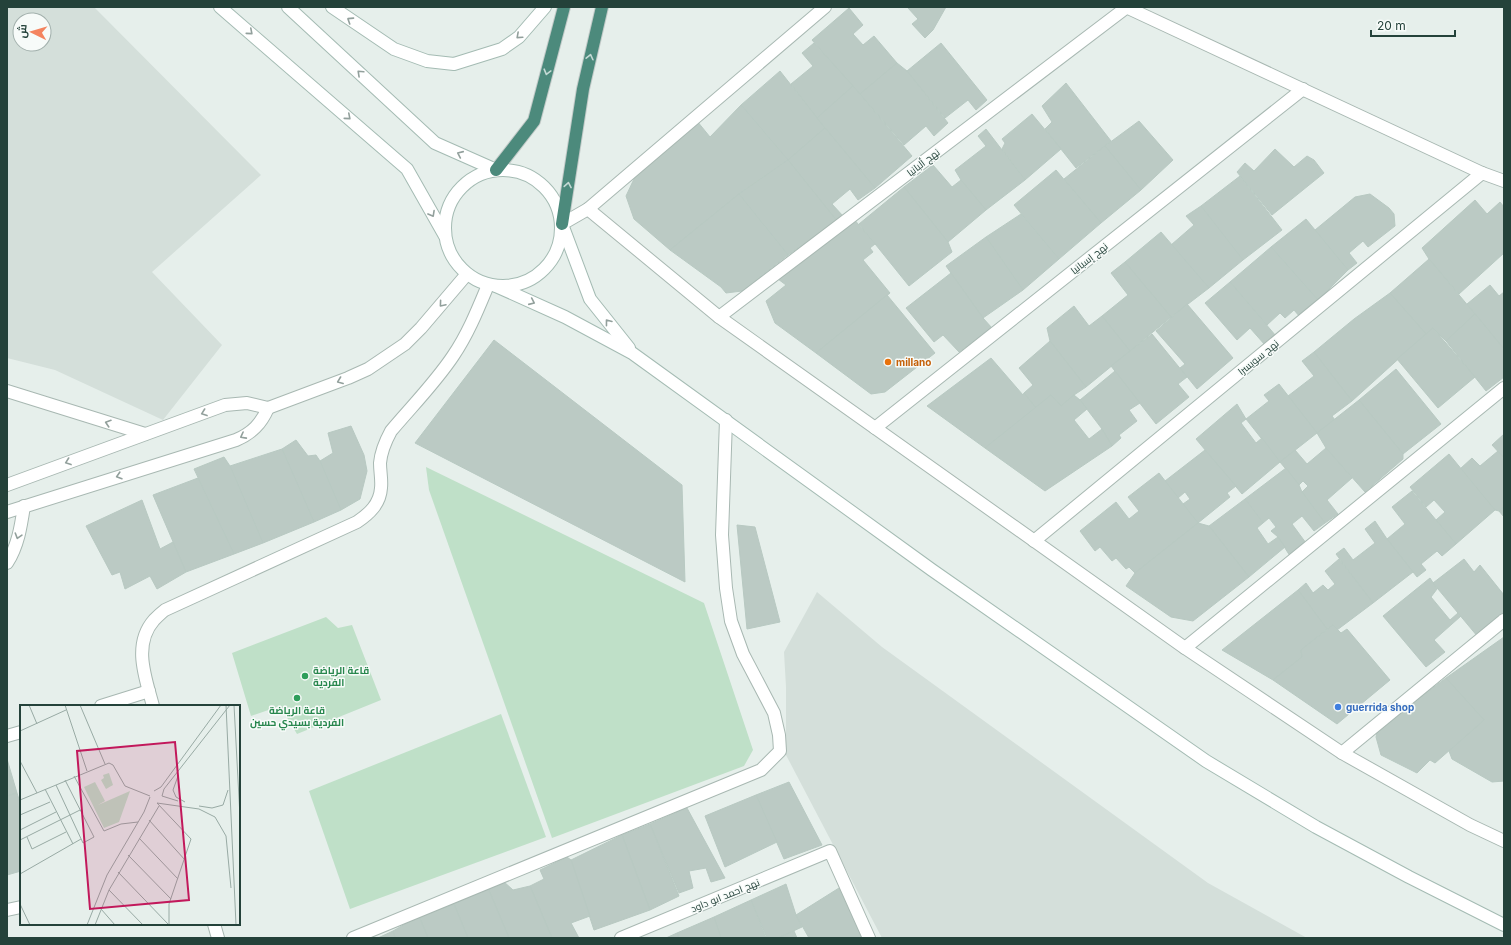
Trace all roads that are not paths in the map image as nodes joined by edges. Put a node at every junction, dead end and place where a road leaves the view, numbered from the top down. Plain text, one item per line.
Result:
1 (220, 7) edge
2 (288, 7) edge
3 (332, 7) edge
4 (545, 7) edge
5 (564, 7) edge
6 (602, 7) edge
7 (825, 7) edge
8 (1127, 7) edge
9 (1303, 89) junction
10 (496, 170) junction
11 (1482, 173) junction
12 (1504, 181) edge
13 (588, 209) junction
14 (562, 224) junction
15 (446, 239) junction
16 (467, 274) junction
17 (492, 285) junction
18 (719, 316) junction
19 (632, 352) junction
20 (1504, 388) edge
21 (7, 390) edge
22 (268, 408) junction
23 (726, 420) junction
24 (875, 428) junction
25 (145, 434) junction
26 (9, 482) edge
27 (24, 506) junction
28 (7, 512) edge
29 (1034, 541) junction
30 (7, 563) edge
31 (1504, 620) edge
32 (1185, 648) junction
33 (149, 691) junction
34 (104, 705) edge
35 (153, 705) edge
36 (20, 732) edge
37 (7, 736) edge
38 (1342, 753) junction
39 (1504, 841) edge
40 (20, 907) edge
41 (7, 910) edge
42 (214, 925) edge
43 (1504, 925) edge
44 (218, 938) edge
45 (353, 938) edge
46 (620, 938) edge
47 (868, 938) edge

1 -> 15 street
10 -> 2 street
4 -> 3 street
5 -> 10 highway
14 -> 6 highway
7 - 13 street
8 - 9 street
8 - 18 street, نهج ألبانيا
9 - 11 street
9 - 24 street, نهج إسبانيا
10 - 14 street
10 - 15 street
11 - 12 street
11 - 29 street, نهج سويسرا
13 - 14 street
13 - 18 street
14 - 17 street
19 -> 14 street
15 - 16 street
16 - 17 street
16 -> 22 street
17 -> 19 street
17 - 33 street
18 - 24 street
19 - 23 street
20 - 32 street
25 -> 21 street
22 -> 25 street
22 -> 27 street
23 - 43 street
23 - 45 street
24 - 29 street
25 -> 26 street
27 - 28 street
27 -> 30 street
29 - 32 street
31 - 38 street
32 - 38 street
33 - 34 street
33 - 35 street
36 - 37 street
38 - 39 street
40 - 41 street
42 - 44 street
46 - 47 street, نهج احمد ابو داود

